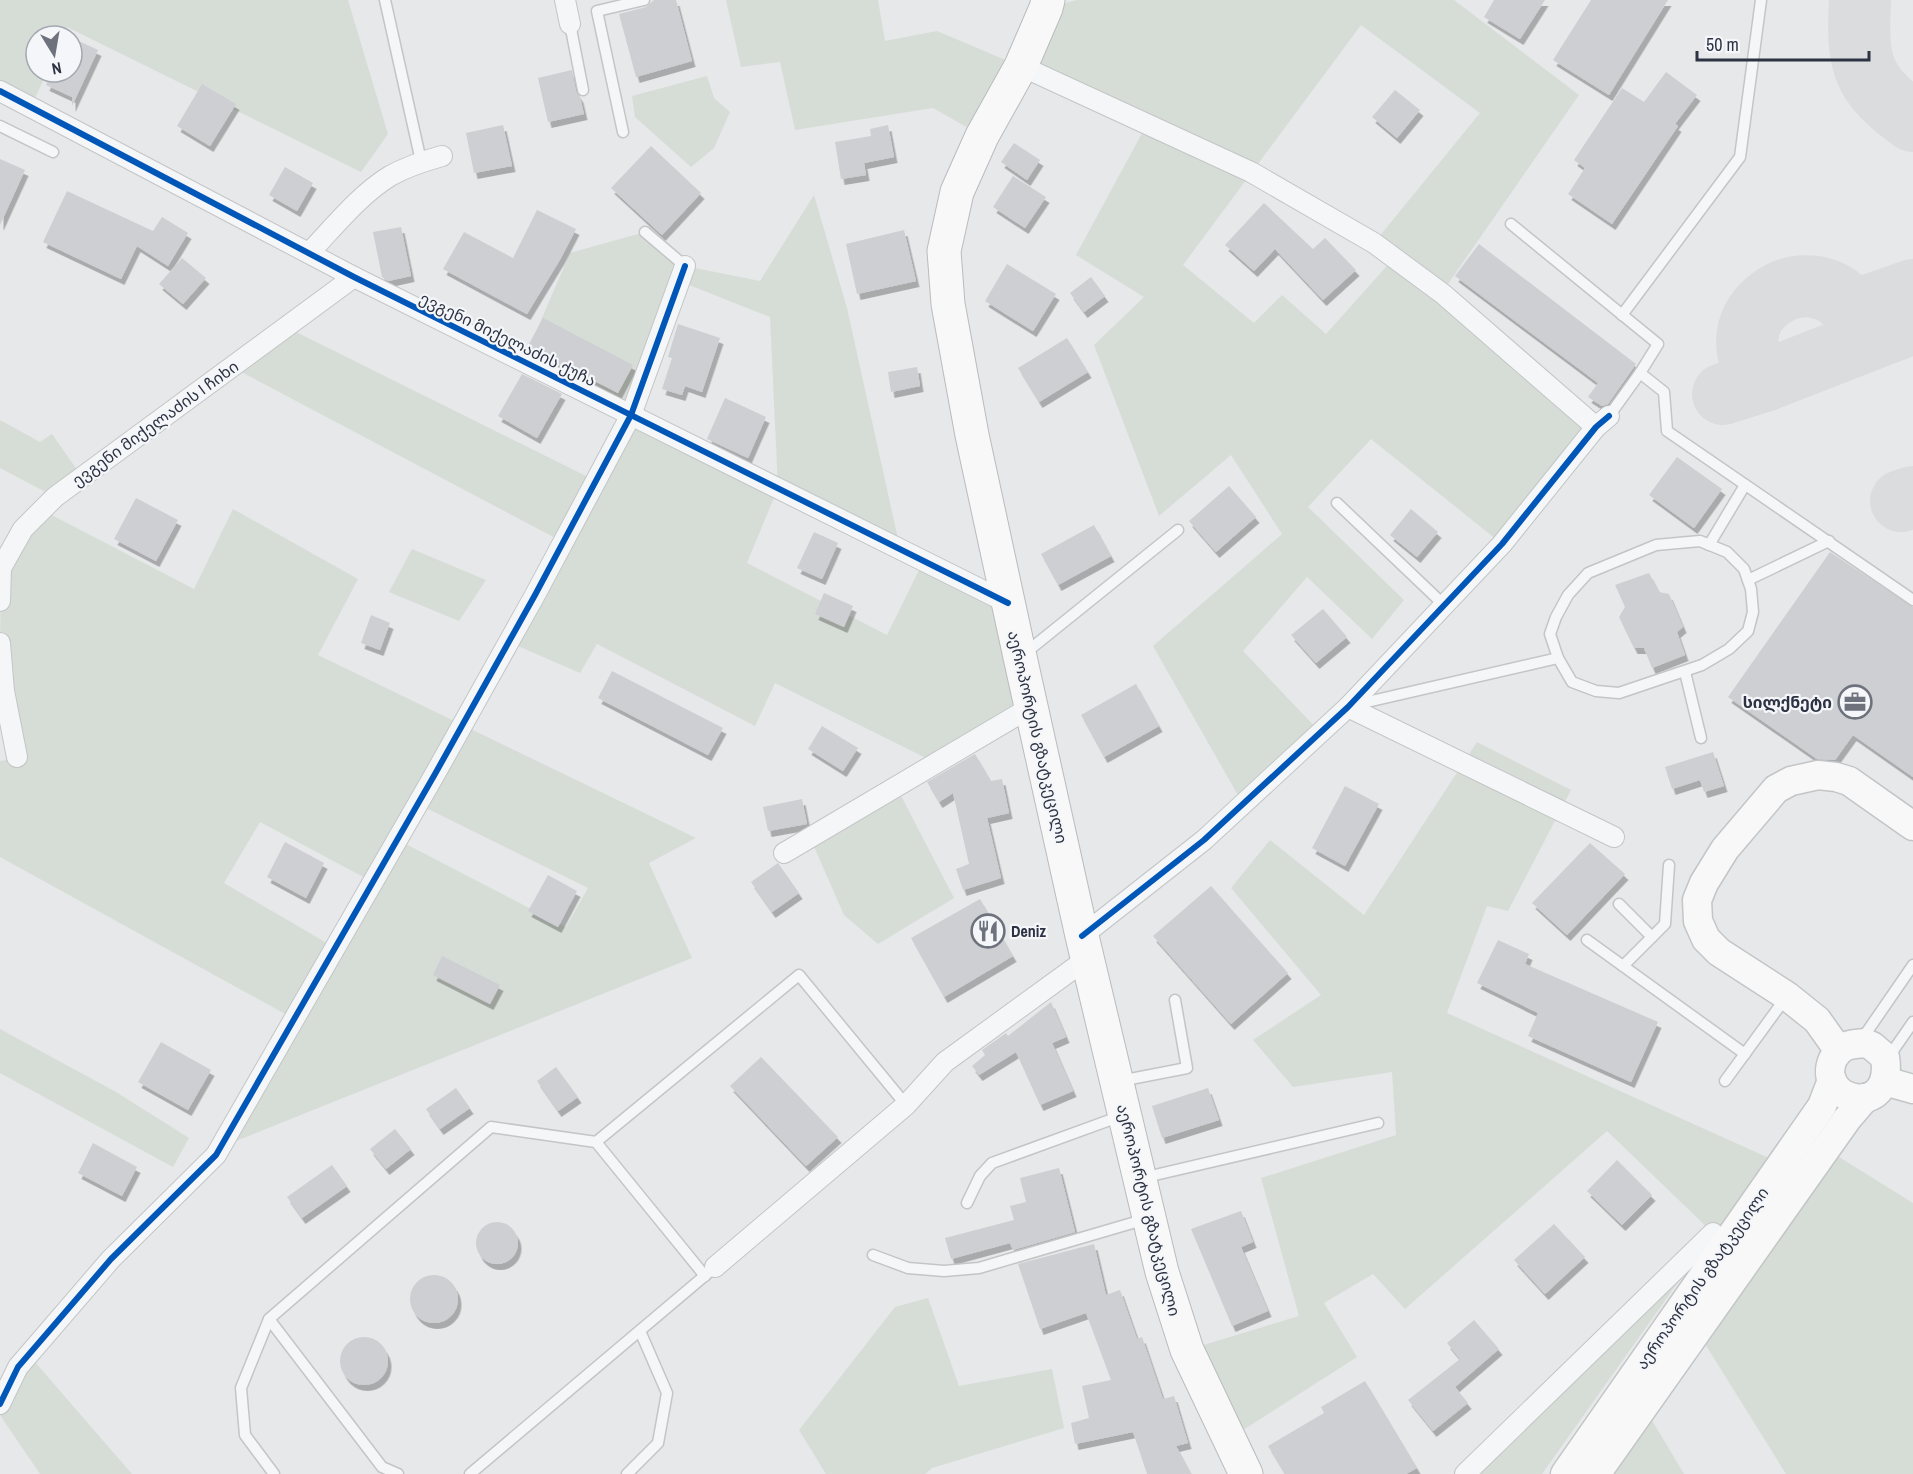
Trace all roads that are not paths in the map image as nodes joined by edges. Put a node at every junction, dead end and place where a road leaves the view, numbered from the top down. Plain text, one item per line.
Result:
1 (385, 0) edge
2 (565, 0) edge
3 (644, 0) edge
4 (1048, 0) edge
5 (1761, 0) edge
6 (570, 24) joint
7 (1021, 66) junction
8 (583, 90) dead end
9 (0, 91) edge
10 (0, 126) edge
11 (623, 132) dead end
12 (53, 152) dead end
13 (442, 156) dead end
14 (421, 162) junction
15 (1511, 224) dead end
16 (645, 232) dead end
17 (309, 254) junction
18 (685, 266) joint
19 (354, 278) junction
20 (1622, 315) junction
21 (1640, 373) junction
22 (631, 415) junction
23 (1602, 421) junction
24 (1745, 485) junction
25 (1337, 503) dead end
26 (1178, 530) dead end
27 (1829, 541) junction
28 (1709, 545) junction
29 (1748, 580) junction
30 (1913, 600) edge
31 (0, 601) edge
32 (1008, 603) junction
33 (1444, 605) junction
34 (0, 643) edge
35 (1020, 657) junction
36 (1558, 658) junction
37 (1685, 672) junction
38 (1031, 707) junction
39 (1348, 707) junction
40 (1701, 738) dead end
41 (16, 758) dead end
42 (1913, 826) edge
43 (1614, 837) dead end
44 (784, 853) dead end
45 (1669, 865) dead end
46 (1619, 904) dead end
47 (1652, 938) junction
48 (1587, 940) dead end
49 (1085, 947) junction
50 (1913, 965) edge
51 (1623, 966) junction
52 (1787, 996) junction
53 (1175, 1000) dead end
54 (1913, 1022) edge
55 (1848, 1047) junction
56 (1745, 1054) junction
57 (1832, 1080) junction
58 (1116, 1081) junction
59 (1725, 1081) dead end
60 (1879, 1081) junction
61 (1913, 1089) edge
62 (906, 1105) junction
63 (1124, 1115) junction
64 (1378, 1124) dead end
65 (596, 1142) junction
66 (1140, 1179) junction
67 (967, 1203) dead end
68 (1149, 1218) junction
69 (1713, 1233) dead end
70 (873, 1255) dead end
71 (710, 1271) junction
72 (269, 1319) junction
73 (640, 1331) junction
74 (0, 1404) edge
75 (274, 1474) edge
76 (398, 1474) edge
77 (470, 1474) edge
78 (627, 1474) edge
79 (1246, 1474) edge
80 (1465, 1474) edge
81 (1565, 1474) edge
82 (1596, 1474) edge

1 - 14 lane
2 - 6 street
3 - 11 lane
4 - 7 highway, აეროპორტის გზატკეცილი
5 - 20 lane
6 - 8 lane
7 - 23 street
7 - 32 highway, აეროპორტის გზატკეცილი
9 - 17 street, ევგენი მიქელაძის ქუჩა
10 - 12 lane
13 - 14 street
14 - 17 street
15 - 20 lane
16 - 18 lane
17 - 19 street, ევგენი მიქელაძის ქუჩა
18 - 22 street
19 - 22 street, ევგენი მიქელაძის ქუჩა
19 - 31 street, ევგენი მიქელაძის I ჩიხი
20 - 21 lane
21 - 23 lane
21 - 24 lane
22 - 32 street, ევგენი მიქელაძის ქუჩა
22 - 74 street
23 - 33 street
24 - 27 lane
24 - 28 lane
25 - 33 lane
26 - 35 lane
27 - 29 lane
27 - 30 lane
28 - 29 lane
28 - 36 lane
29 - 37 lane
32 - 35 highway, აეროპორტის გზატკეცილი
33 - 39 street
34 - 41 street
35 - 38 highway, აეროპორტის გზატკეცილი
36 - 37 lane
36 - 39 lane
37 - 40 lane
38 - 44 street
38 - 49 highway, აეროპორტის გზატკეცილი
39 - 43 street
39 - 49 street
42 - 52 street
45 - 47 lane
46 - 47 lane
47 - 51 lane
48 - 51 lane
49 - 58 highway, აეროპორტის გზატკეცილი
49 - 62 street
50 - 55 lane
51 - 56 lane
52 - 55 street
52 - 56 lane
53 - 58 lane
54 - 60 lane
55 - 57 street, აეროპორტის გზატკეცილი
55 - 60 street
56 - 59 lane
57 - 60 street
57 - 81 street, აეროპორტის გზატკეცილი
58 - 63 highway, აეროპორტის გზატკეცილი
60 - 61 street
60 - 82 street, აეროპორტის გზატკეცილი
62 - 65 lane
62 - 71 street
63 - 66 highway, აეროპორტის გზატკეცილი
63 - 67 lane
64 - 66 lane
65 - 71 lane
65 - 72 lane
66 - 68 highway, აეროპორტის გზატკეცილი
68 - 70 lane
68 - 79 highway, აეროპორტის გზატკეცილი
69 - 80 street
71 - 73 lane
72 - 75 lane
72 - 76 lane
73 - 77 lane
73 - 78 lane

